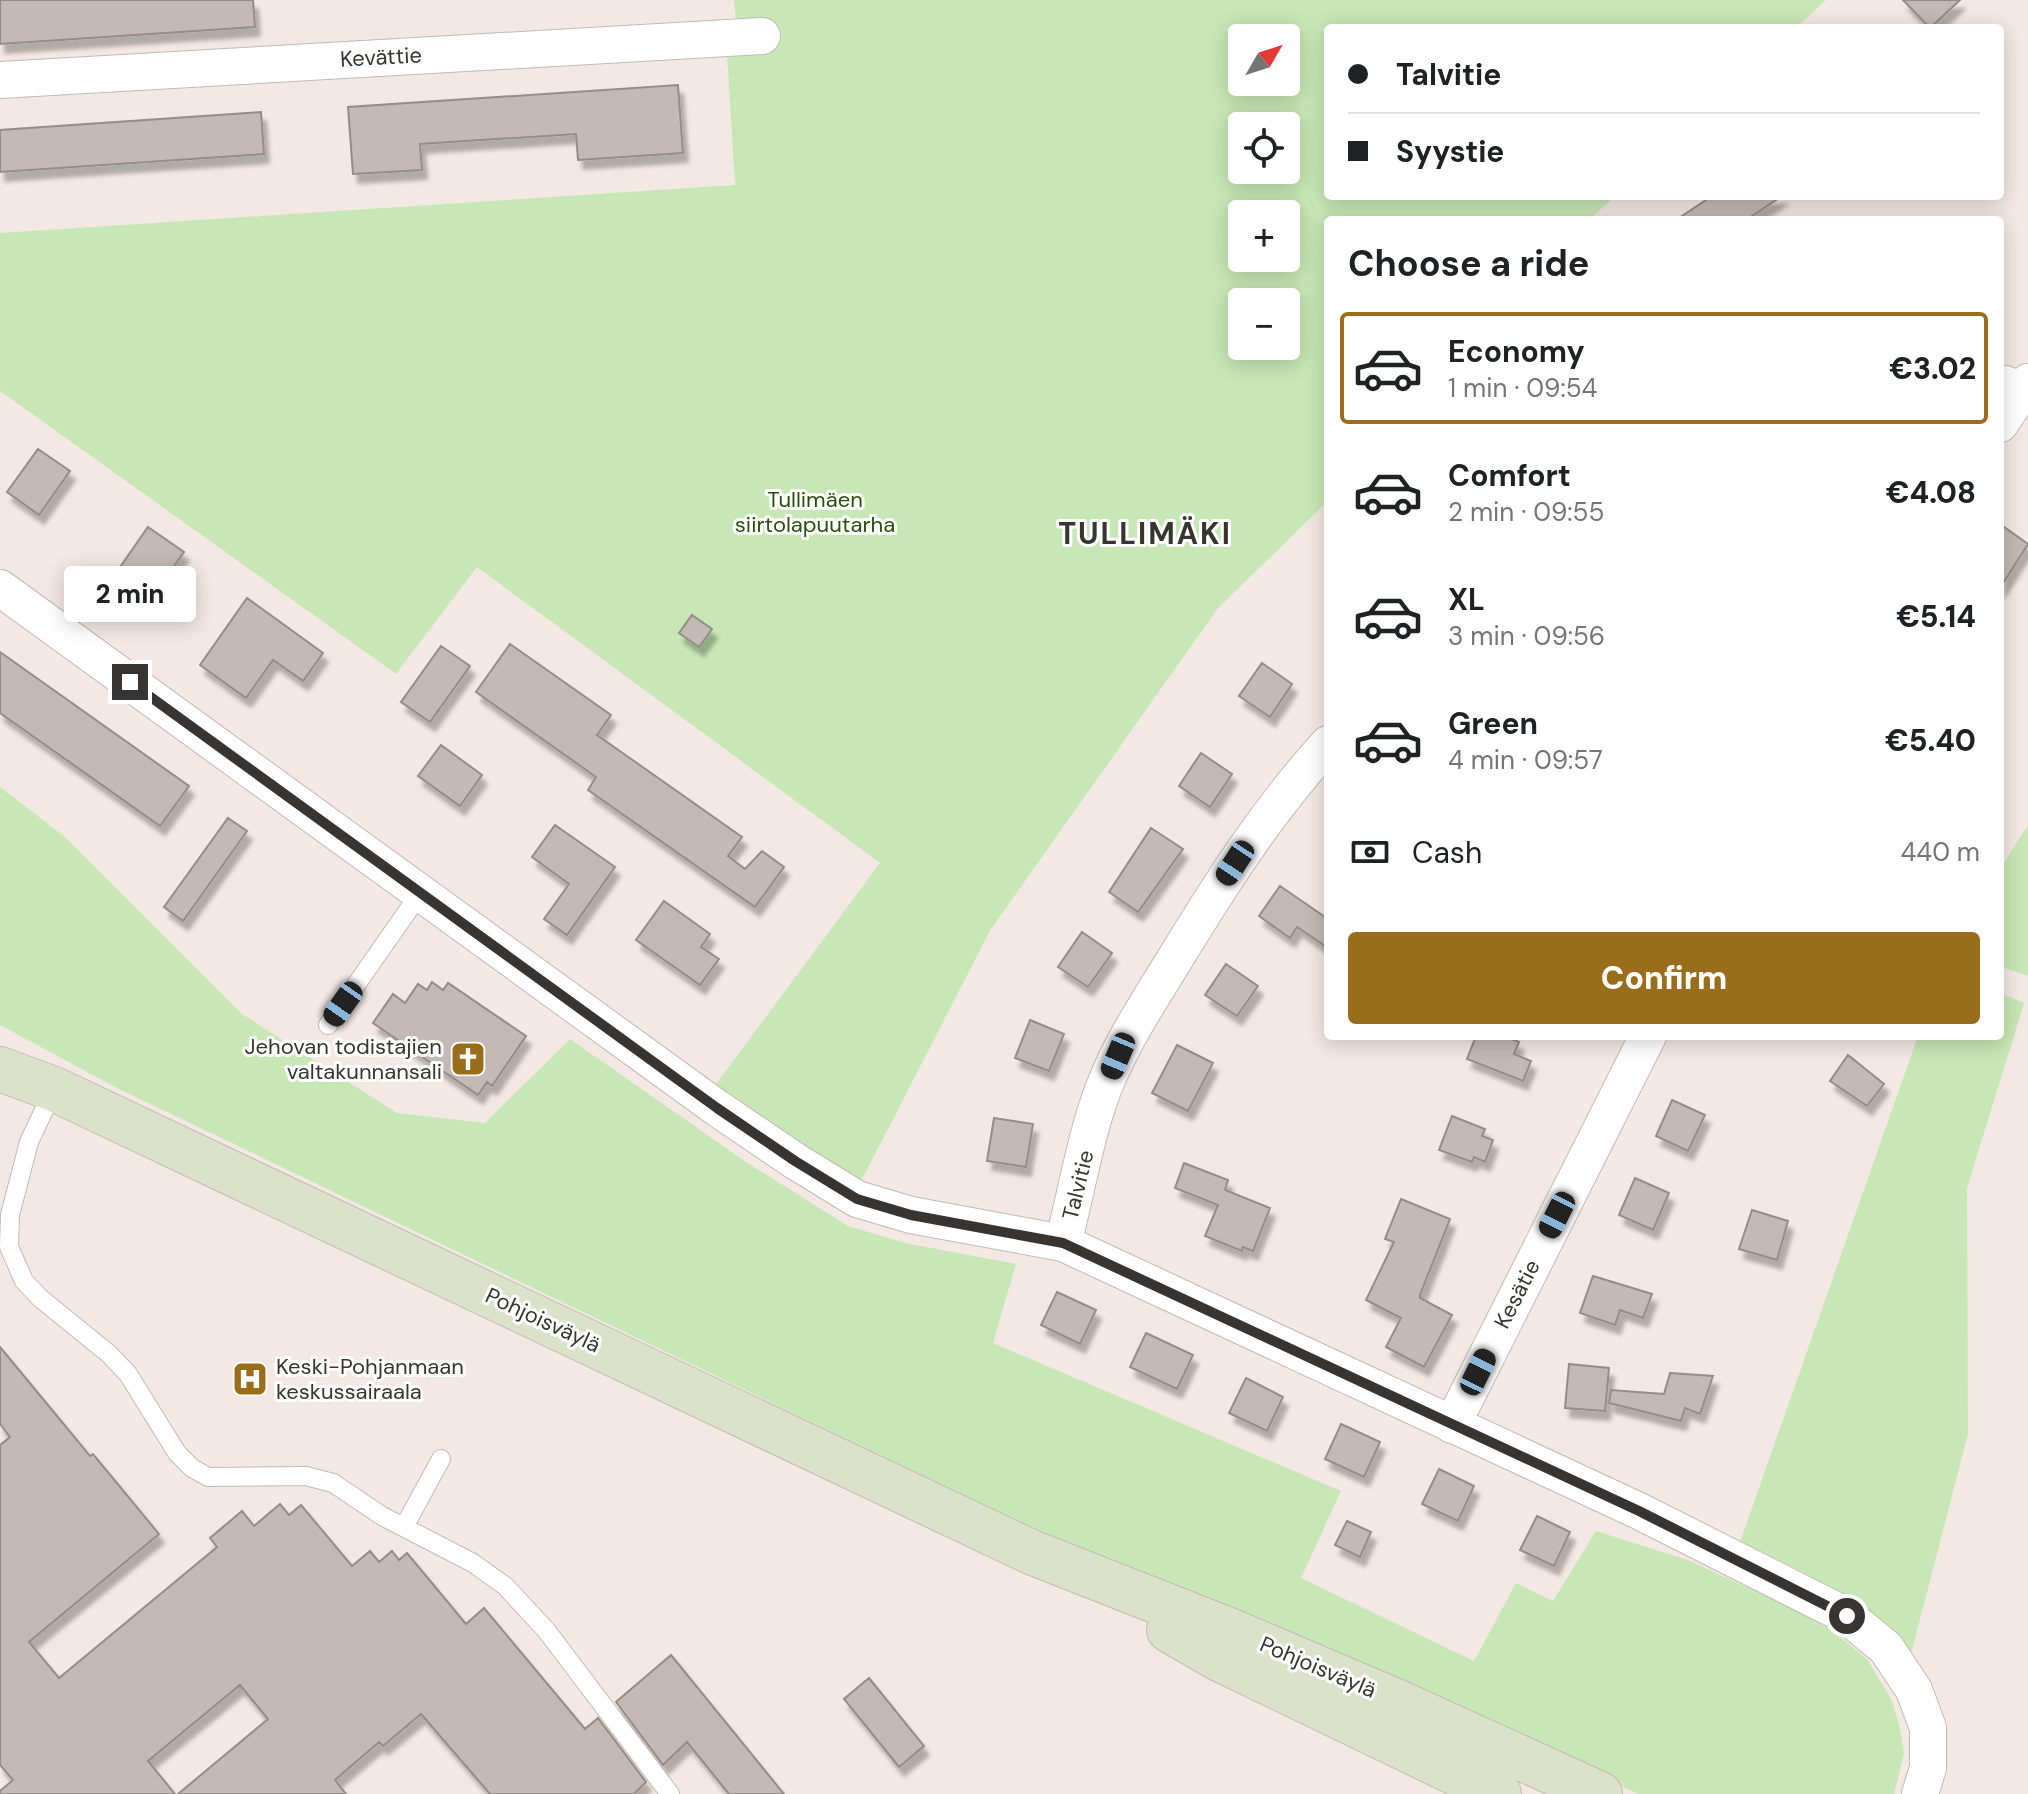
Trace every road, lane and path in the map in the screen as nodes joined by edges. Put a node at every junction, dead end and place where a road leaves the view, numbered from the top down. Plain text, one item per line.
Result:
1 (762, 36) dead end
2 (0, 80) edge
3 (2018, 381) edge
4 (2004, 414) edge
5 (0, 588) edge
6 (1324, 749) edge
7 (421, 892) junction
8 (328, 1025) dead end
9 (1646, 1040) edge
10 (0, 1056) edge
11 (0, 1069) edge
12 (54, 1089) junction
13 (1063, 1243) junction
14 (3, 1248) edge
15 (1452, 1425) junction
16 (441, 1459) dead end
17 (404, 1527) junction
18 (1031, 1552) junction
19 (670, 1794) edge
20 (1499, 1794) edge
21 (1600, 1794) edge
22 (1920, 1794) edge

1 - 2 street, Kevättie
3 - 4 street
5 - 7 street
6 - 13 street, Talvitie
7 - 8 lane
7 - 13 street
9 - 15 street, Kesätie
10 - 12 main road, Pohjoisväylä
11 - 12 main road, Pohjoisväylä
12 - 14 lane
12 - 18 main road, Pohjoisväylä
13 - 15 street, Talvitie
14 - 17 lane
15 - 22 street, Talvitie
16 - 17 lane
17 - 19 lane
18 - 20 main road, Pohjoisväylä
18 - 21 main road, Pohjoisväylä

